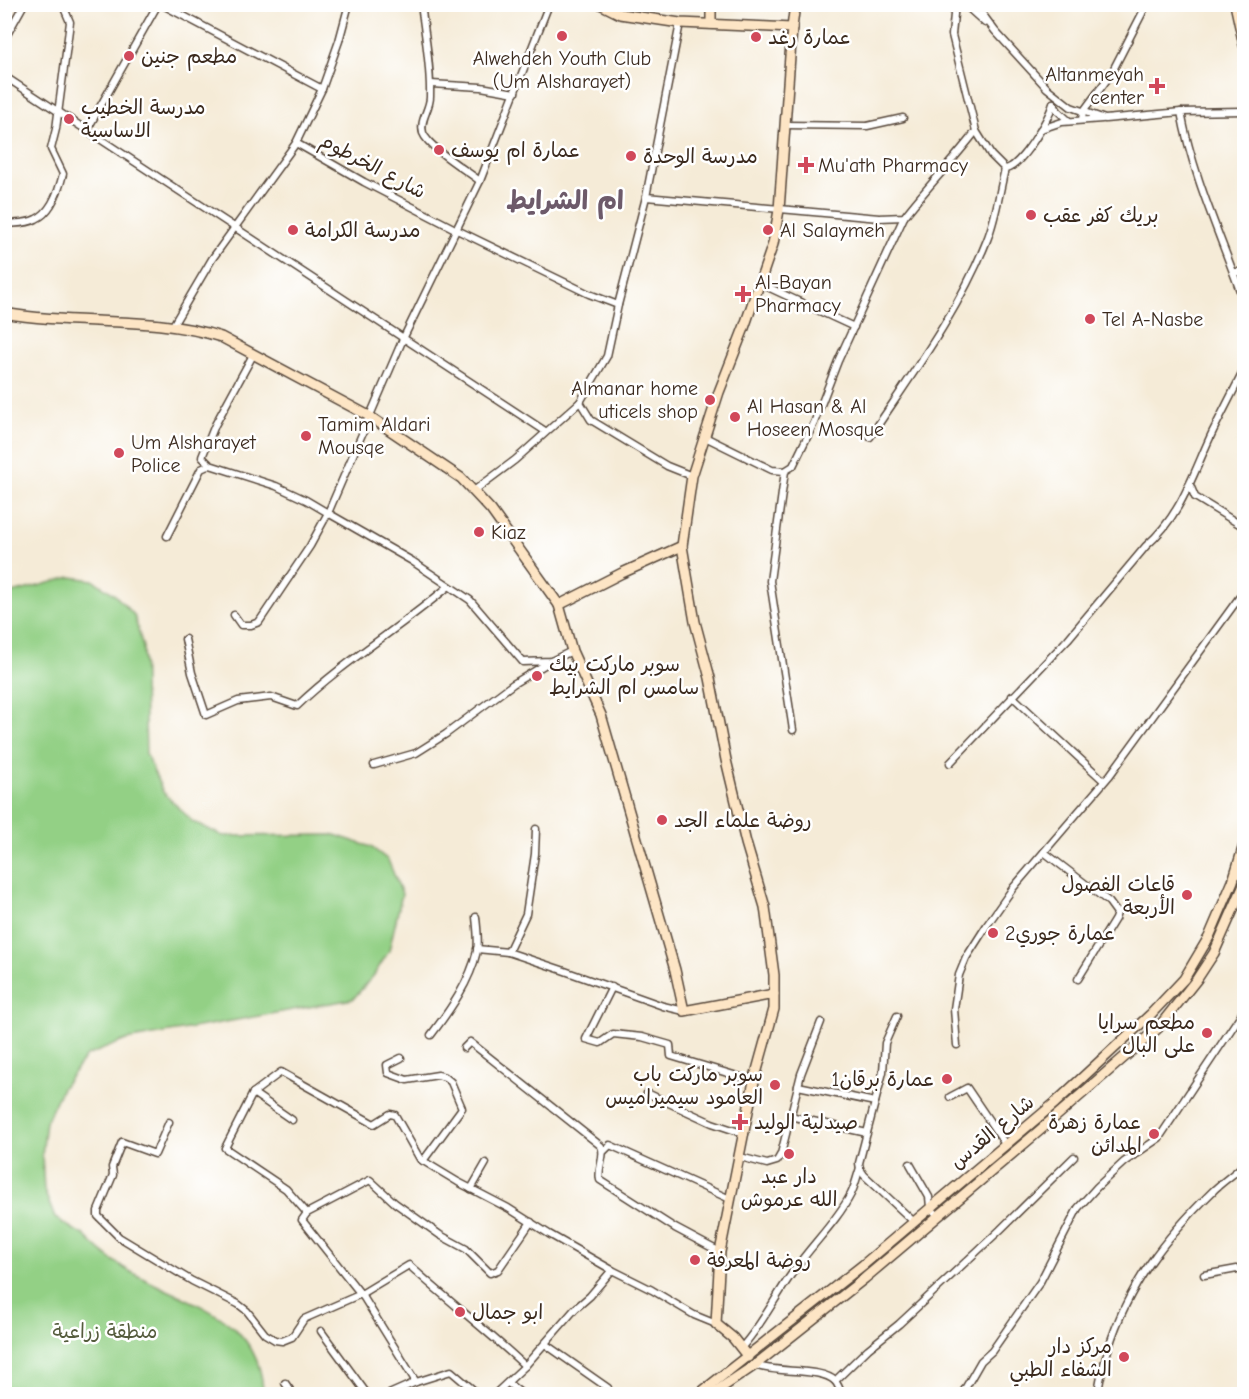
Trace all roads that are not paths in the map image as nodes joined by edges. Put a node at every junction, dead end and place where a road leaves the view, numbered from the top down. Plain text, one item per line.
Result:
1 (24, 4) edge
2 (60, 4) edge
3 (160, 4) edge
4 (349, 4) edge
5 (421, 4) edge
6 (549, 4) edge
7 (600, 4) edge
8 (711, 4) edge
9 (795, 4) edge
10 (955, 4) edge
11 (975, 4) edge
12 (1147, 4) edge
13 (1235, 4) edge
14 (965, 6) edge
15 (953, 19) junction
16 (680, 23) junction
17 (711, 24) junction
18 (792, 28) junction
19 (995, 31) junction
20 (4, 40) edge
21 (1245, 45) edge
22 (4, 76) edge
23 (431, 84) junction
24 (1047, 88) junction
25 (322, 89) junction
26 (515, 93) junction
27 (1053, 103) junction
28 (1071, 107) junction
29 (57, 110) junction
30 (1058, 111) junction
31 (1245, 111) edge
32 (1083, 112) junction
33 (1181, 112) junction
34 (1049, 116) junction
35 (903, 118) dead end
36 (1105, 119) junction
37 (1082, 120) junction
38 (1069, 121) junction
39 (785, 125) junction
40 (1041, 129) junction
41 (87, 130) junction
42 (976, 131) junction
43 (296, 143) junction
44 (1005, 169) junction
45 (480, 181) junction
46 (646, 197) junction
47 (779, 210) junction
48 (904, 217) junction
49 (6, 224) dead end
50 (235, 227) junction
51 (457, 230) junction
52 (1235, 272) junction
53 (1245, 272) edge
54 (759, 284) junction
55 (1245, 302) edge
56 (618, 305) junction
57 (4, 314) edge
58 (172, 327) junction
59 (854, 327) junction
60 (403, 339) junction
61 (253, 355) junction
62 (1245, 370) edge
63 (580, 402) junction
64 (369, 416) junction
65 (545, 432) junction
66 (705, 437) junction
67 (870, 437) dead end
68 (210, 465) junction
69 (785, 471) junction
70 (692, 476) junction
71 (1190, 485) junction
72 (475, 490) junction
73 (328, 513) junction
74 (1245, 526) edge
75 (167, 536) dead end
76 (682, 546) junction
77 (449, 586) junction
78 (1245, 591) edge
79 (559, 605) junction
80 (234, 615) dead end
81 (185, 639) dead end
82 (572, 651) junction
83 (551, 661) junction
84 (1012, 696) junction
85 (793, 730) dead end
86 (950, 763) dead end
87 (374, 765) dead end
88 (1104, 781) junction
89 (536, 829) dead end
90 (1245, 845) edge
91 (1044, 852) junction
92 (1245, 885) edge
93 (476, 917) dead end
94 (477, 949) junction
95 (508, 952) junction
96 (1078, 979) dead end
97 (612, 987) junction
98 (774, 994) junction
99 (1245, 1010) edge
100 (684, 1011) junction
101 (897, 1016) dead end
102 (821, 1022) dead end
103 (431, 1035) dead end
104 (957, 1045) dead end
105 (464, 1048) dead end
106 (401, 1058) dead end
107 (754, 1081) junction
108 (798, 1086) junction
109 (253, 1093) junction
110 (647, 1093) dead end
111 (950, 1097) dead end
112 (875, 1102) junction
113 (790, 1116) junction
114 (292, 1120) dead end
115 (169, 1122) dead end
116 (867, 1133) junction
117 (745, 1134) junction
118 (1005, 1144) junction
119 (604, 1151) junction
120 (740, 1157) junction
121 (1074, 1157) dead end
122 (423, 1161) junction
123 (486, 1163) dead end
124 (910, 1164) dead end
125 (1245, 1164) edge
126 (860, 1168) junction
127 (471, 1189) junction
128 (730, 1199) junction
129 (930, 1207) junction
130 (307, 1213) junction
131 (938, 1216) junction
132 (913, 1221) junction
133 (531, 1222) junction
134 (720, 1252) junction
135 (612, 1270) junction
136 (1245, 1272) edge
137 (1204, 1275) dead end
138 (362, 1294) junction
139 (716, 1324) junction
140 (321, 1331) dead end
141 (545, 1344) junction
142 (741, 1348) junction
143 (748, 1357) junction
144 (755, 1365) junction
145 (525, 1366) junction
146 (836, 1381) junction
147 (416, 1382) junction
148 (285, 1383) dead end
149 (508, 1383) junction
150 (608, 1388) dead end
151 (293, 1395) edge
152 (367, 1395) edge
153 (389, 1395) edge
154 (478, 1395) edge
155 (495, 1395) edge
156 (522, 1395) edge
157 (699, 1395) edge
158 (712, 1395) edge
159 (842, 1395) edge
160 (962, 1395) edge
161 (1098, 1395) edge

1 - 20 street
2 - 29 street
3 - 25 street
3 - 41 street
4 - 25 street, شارع الخرطوم
5 - 23 street
6 - 26 street
7 - 16 street
8 - 17 street
9 - 18 street
10 - 15 street
11 - 19 street
12 - 32 street
13 - 21 street
14 - 15 street
14 - 19 street
15 - 42 street
16 - 17 street
16 - 46 street
17 - 18 street
18 - 39 street
19 - 24 street
22 - 29 street
23 - 26 street
23 - 45 street
24 - 27 street
24 - 28 street
25 - 43 street, شارع الخرطوم
26 - 45 street
27 - 30 street
27 - 34 street
28 - 30 street
28 - 32 street
29 - 41 street
29 - 49 street
30 - 34 street
30 - 38 street
31 - 33 street
32 - 36 street
32 - 37 street
33 - 36 street
33 - 52 street
34 - 40 street
35 - 39 street
36 - 37 street
37 - 38 street
38 - 40 street
39 - 47 street
40 - 44 street
41 - 50 street
42 - 44 street
42 - 48 street
43 - 50 street
43 - 51 street, شارع الخرطوم
44 - 67 street
45 - 51 street
46 - 47 street
46 - 56 street
47 - 48 street
47 - 54 street
48 - 59 street
50 - 58 street
50 - 60 street
51 - 56 street, شارع الخرطوم
51 - 60 street
52 - 53 street
52 - 55 street
54 - 59 street
54 - 66 street
56 - 63 street
57 - 58 street
58 - 61 street
59 - 69 street
60 - 64 street
60 - 65 street
61 - 64 street
61 - 68 street
62 - 71 street
63 - 65 street
63 - 70 street
64 - 72 street
64 - 73 street
65 - 72 street
66 - 69 street
66 - 70 street
68 - 73 street
68 - 75 street
69 - 85 street
70 - 76 street
71 - 74 street
71 - 84 street
72 - 79 street
73 - 77 street
73 - 80 street
76 - 79 street
76 - 98 street
77 - 81 street
77 - 83 street
78 - 88 street
79 - 82 street
82 - 83 street
82 - 100 street
83 - 87 street
84 - 86 street
84 - 88 street
88 - 91 street
89 - 95 street
90 - 118 street, شارع القدس
91 - 96 street
91 - 104 street
92 - 131 street, شارع القدس
93 - 94 street
94 - 95 street
94 - 103 street
95 - 97 street
97 - 100 street
97 - 107 street
98 - 100 street
98 - 107 street
99 - 160 street
101 - 112 street
102 - 108 street
105 - 119 street
106 - 122 street
107 - 117 street
108 - 112 street
108 - 113 street
109 - 114 street
109 - 122 street
109 - 130 street
110 - 117 street
111 - 118 street
112 - 116 street
113 - 116 street
113 - 120 street
115 - 138 street
116 - 126 street
117 - 120 street
118 - 129 street, شارع القدس
119 - 128 street
119 - 134 street
120 - 128 street
121 - 146 street
122 - 127 street
123 - 127 street
124 - 129 street
125 - 161 street
126 - 132 street
126 - 142 street
127 - 133 street
128 - 134 street
129 - 131 street
129 - 132 street, شارع القدس
130 - 133 street
130 - 138 street
131 - 144 street, شارع القدس
132 - 143 street, شارع القدس
133 - 135 street
134 - 139 street
135 - 139 street
135 - 141 street
136 - 137 street
138 - 145 street
138 - 147 street
139 - 142 street
140 - 152 street
141 - 145 street
141 - 150 street
142 - 143 street
143 - 144 street
143 - 157 street, شارع القدس
144 - 146 street
144 - 158 street, شارع القدس
145 - 149 street
146 - 159 street
147 - 153 street
147 - 154 street
148 - 151 street
149 - 155 street
149 - 156 street

